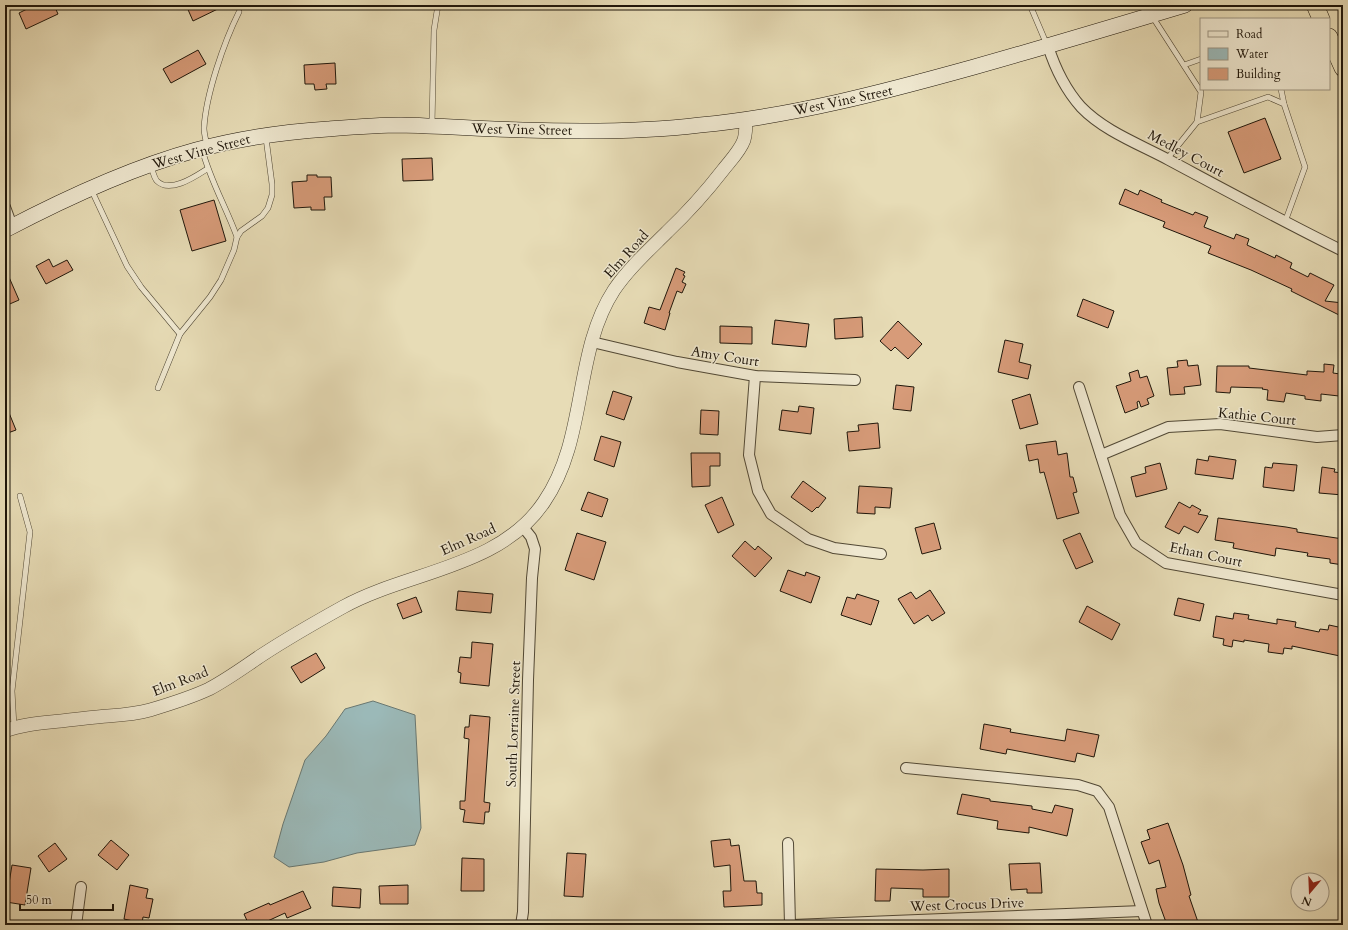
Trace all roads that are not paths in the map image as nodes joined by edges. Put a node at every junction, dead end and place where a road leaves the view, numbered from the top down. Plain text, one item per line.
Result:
1 (438, 5) edge
2 (1030, 5) edge
3 (1185, 5) edge
4 (1315, 5) edge
5 (239, 12) dead end
6 (1151, 15) junction
7 (1321, 18) edge
8 (1330, 39) edge
9 (1048, 46) junction
10 (1200, 58) edge
11 (1184, 65) junction
12 (1343, 68) edge
13 (1281, 90) edge
14 (1284, 104) junction
15 (746, 119) junction
16 (1197, 122) junction
17 (432, 126) junction
18 (266, 135) junction
19 (204, 148) junction
20 (1167, 159) junction
21 (150, 165) junction
22 (207, 169) junction
23 (90, 189) junction
24 (5, 207) edge
25 (1285, 222) junction
26 (9, 228) edge
27 (237, 237) junction
28 (1343, 251) edge
29 (180, 334) junction
30 (592, 342) junction
31 (755, 376) junction
32 (855, 380) dead end
33 (1079, 387) dead end
34 (158, 388) dead end
35 (1343, 435) edge
36 (1101, 455) junction
37 (20, 496) dead end
38 (523, 527) junction
39 (881, 554) dead end
40 (1343, 595) edge
41 (9, 729) edge
42 (906, 768) dead end
43 (788, 843) dead end
44 (81, 887) dead end
45 (1142, 911) junction
46 (76, 925) edge
47 (521, 925) edge
48 (792, 925) edge
49 (1146, 925) edge

1 - 17 lane
2 - 9 lane
3 - 6 main road, West Vine Street
4 - 7 highway
5 - 19 lane
6 - 9 main road, West Vine Street
6 - 11 lane
8 - 12 highway
9 - 15 main road, West Vine Street
9 - 20 street, Medley Court
10 - 11 lane
11 - 16 lane
13 - 14 lane
14 - 16 lane
14 - 25 lane
15 - 17 main road, West Vine Street
15 - 30 street, Elm Road
16 - 20 lane
17 - 18 main road, West Vine Street
18 - 19 main road, West Vine Street
18 - 27 lane
19 - 21 main road, West Vine Street
19 - 22 lane
20 - 25 street, Medley Court
21 - 22 lane
21 - 23 main road, West Vine Street
22 - 27 lane
23 - 26 main road, West Vine Street
23 - 29 lane
24 - 26 street
25 - 28 street, Medley Court
27 - 29 lane
29 - 34 lane
30 - 31 street, Amy Court
30 - 38 street, Elm Road
31 - 32 street, Amy Court
31 - 39 street
33 - 36 street, Ethan Court
35 - 36 street, Kathie Court
36 - 40 street, Ethan Court
37 - 41 lane
38 - 41 street, Elm Road
38 - 47 street, South Lorraine Street
42 - 45 street
43 - 48 street
44 - 46 street
45 - 48 street, West Crocus Drive
45 - 49 street

